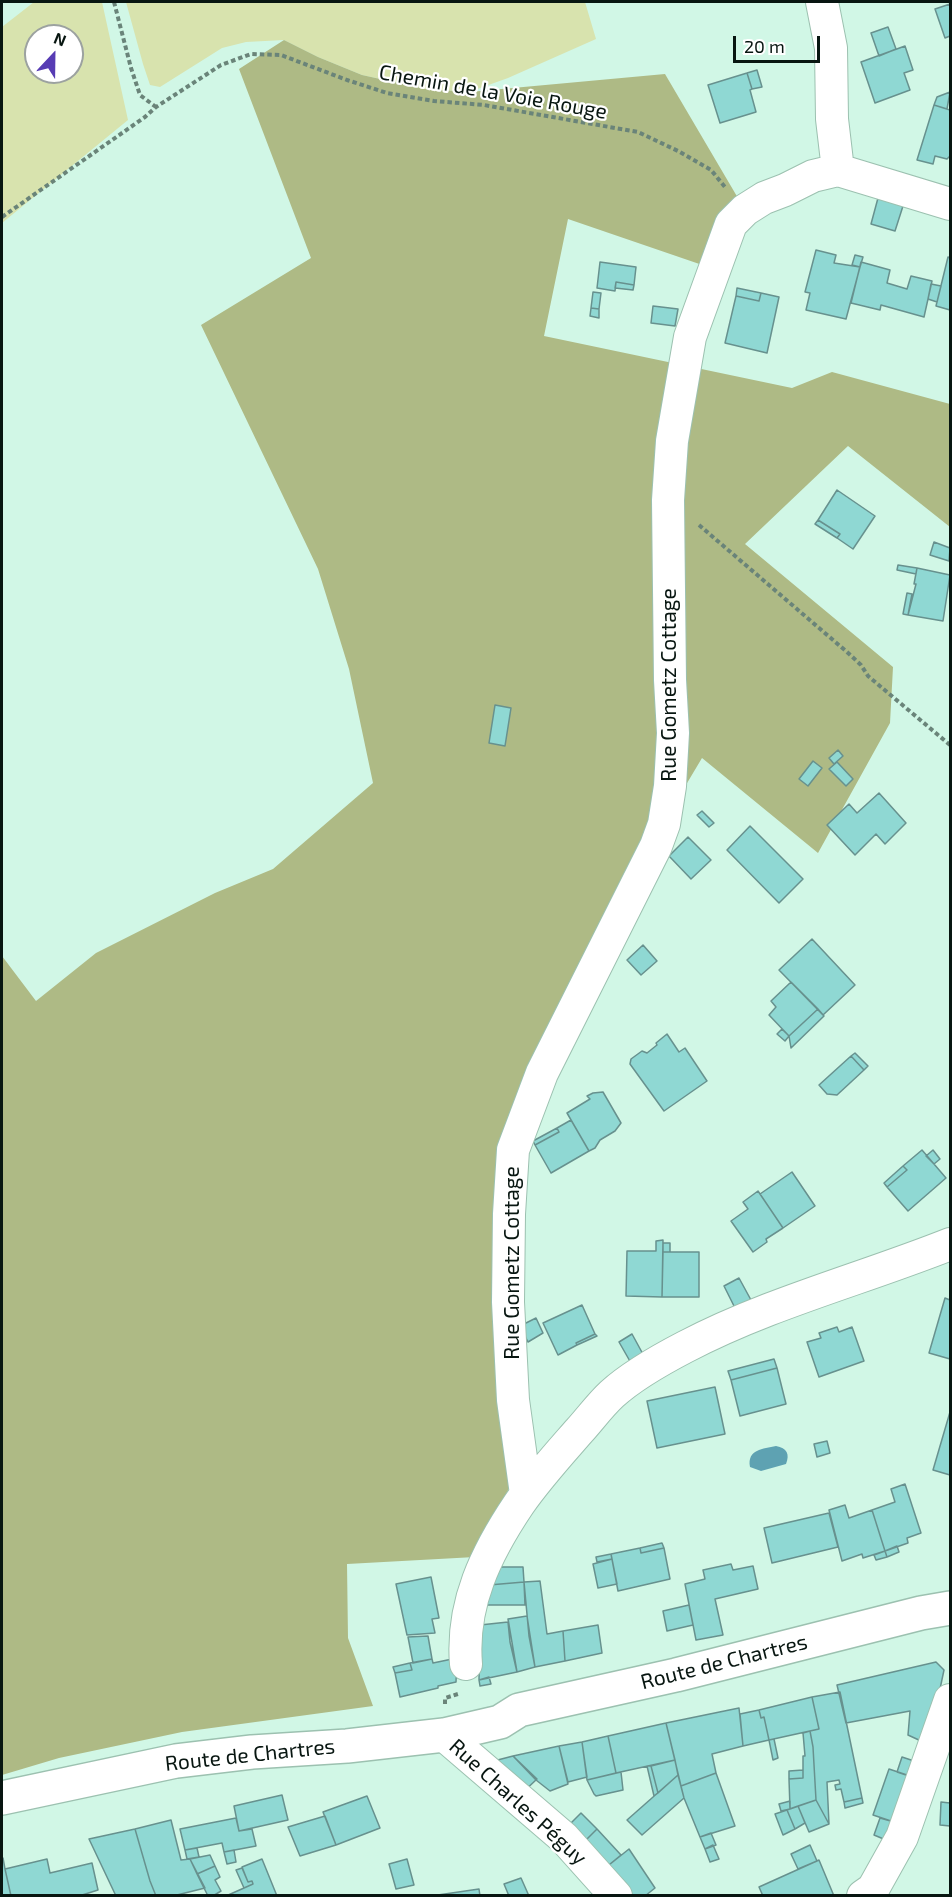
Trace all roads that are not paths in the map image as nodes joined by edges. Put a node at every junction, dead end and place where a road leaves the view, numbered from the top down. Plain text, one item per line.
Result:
1 (831, 5) edge
2 (838, 170) junction
3 (951, 204) edge
4 (951, 1244) edge
5 (526, 1494) junction
6 (951, 1608) edge
7 (951, 1629) edge
8 (466, 1664) dead end
9 (951, 1700) edge
10 (500, 1722) junction
11 (444, 1735) junction
12 (2, 1798) edge
13 (616, 1896) edge
14 (863, 1896) edge

1 - 2 street
2 - 3 street
2 - 5 street, Rue Gometz Cottage
4 - 5 street
5 - 8 street
6 - 10 main road, Route de Chartres
7 - 10 main road, Route de Chartres
9 - 14 street
10 - 11 main road, Route de Chartres
11 - 12 main road, Route de Chartres
11 - 13 street, Rue Charles Péguy

